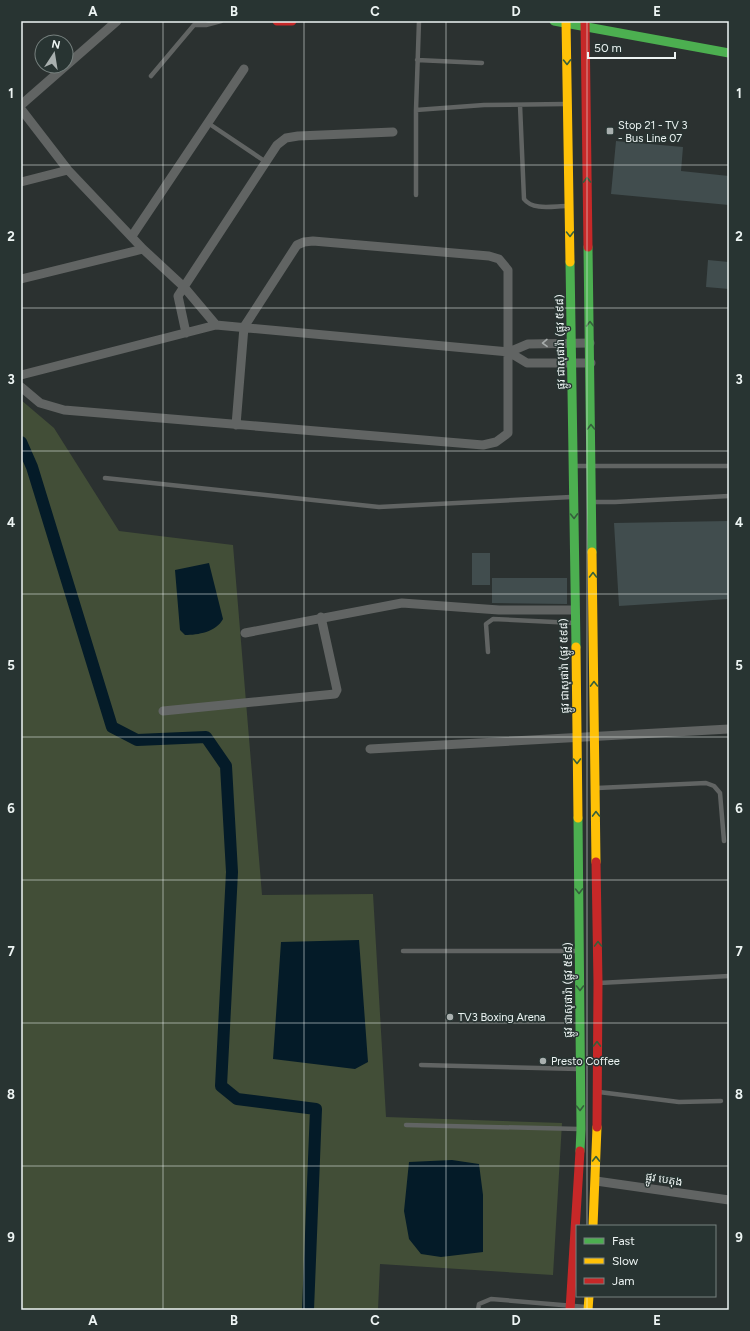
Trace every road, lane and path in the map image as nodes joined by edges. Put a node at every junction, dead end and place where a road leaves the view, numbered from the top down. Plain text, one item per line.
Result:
1 (117, 21) edge
2 (221, 21) edge
3 (277, 21) edge
4 (292, 21) edge
5 (419, 21) edge
6 (554, 21) edge
7 (566, 22) edge
8 (585, 24) edge
9 (729, 53) edge
10 (417, 60) junction
11 (482, 63) dead end
12 (244, 68) dead end
13 (151, 76) dead end
14 (568, 104) junction
15 (21, 105) edge
16 (520, 105) junction
17 (21, 109) edge
18 (416, 110) junction
19 (208, 124) junction
20 (393, 132) dead end
21 (266, 162) junction
22 (68, 170) junction
23 (21, 182) edge
24 (416, 195) dead end
25 (569, 206) junction
26 (132, 236) junction
27 (143, 249) junction
28 (21, 278) edge
29 (184, 287) junction
30 (216, 325) junction
31 (244, 327) junction
32 (186, 333) junction
33 (572, 343) junction
34 (590, 343) junction
35 (509, 352) junction
36 (572, 363) junction
37 (591, 363) junction
38 (21, 376) edge
39 (21, 388) edge
40 (236, 425) junction
41 (573, 466) junction
42 (592, 466) junction
43 (729, 466) edge
44 (105, 478) dead end
45 (574, 496) junction
46 (729, 496) edge
47 (592, 502) junction
48 (574, 539) junction
49 (593, 539) junction
50 (575, 610) junction
51 (321, 617) junction
52 (576, 624) junction
53 (245, 633) dead end
54 (488, 652) dead end
55 (163, 711) dead end
56 (729, 729) edge
57 (595, 736) junction
58 (577, 737) junction
59 (370, 749) dead end
60 (596, 788) junction
61 (724, 841) dead end
62 (403, 950) dead end
63 (580, 951) junction
64 (729, 976) edge
65 (598, 983) junction
66 (580, 1024) junction
67 (598, 1024) junction
68 (421, 1065) dead end
69 (579, 1069) junction
70 (597, 1092) junction
71 (721, 1100) dead end
72 (406, 1125) dead end
73 (581, 1129) junction
74 (596, 1181) junction
75 (729, 1200) edge
76 (593, 1225) edge
77 (589, 1297) edge
78 (570, 1308) edge
79 (588, 1308) edge
80 (478, 1310) edge

1 - 15 street
2 - 13 lane
3 - 4 main road
5 - 10 lane
6 - 7 main road
7 - 8 main road
7 -> 14 main road, ផ្លូវ ជាសុផារ៉ា (ផ្លូវ ៥៩៨)
8 - 9 main road
34 -> 8 main road
10 - 11 lane
10 - 18 lane
12 - 19 street
14 - 16 lane
14 - 25 main road, ផ្លូវ ជាសុផារ៉ា (ផ្លូវ ៥៩៨)
16 - 18 lane
16 - 25 lane
17 - 22 street
18 - 24 lane
19 - 21 lane
19 - 26 street
20 - 21 street
21 - 29 street
22 - 23 street
22 - 26 street
25 -> 33 main road, ផ្លូវ ជាសុផារ៉ា (ផ្លូវ ៥៩៨)
26 - 27 street
27 - 28 street
27 - 29 street
29 - 30 street
29 - 32 street
30 - 31 street
30 - 32 street
31 - 35 street
31 - 35 street
31 - 40 street
32 - 38 street
33 - 34 street
33 -> 35 street
33 - 36 main road, ផ្លូវ ជាសុផារ៉ា (ផ្លូវ ៥៩៨)
34 - 37 main road
35 - 36 street
35 - 40 street
36 - 37 street
36 - 41 main road, ផ្លូវ ជាសុផារ៉ា (ផ្លូវ ៥៩៨)
42 -> 37 main road
39 - 40 street
41 - 42 lane
41 - 45 main road, ផ្លូវ ជាសុផារ៉ា (ផ្លូវ ៥៩៨)
42 - 43 lane
42 - 47 main road
44 - 45 lane
45 -> 48 main road, ផ្លូវ ជាសុផារ៉ា (ផ្លូវ ៥៩៨)
46 - 47 lane
47 - 49 main road
48 - 49 main road
48 - 50 main road, ផ្លូវ ជាសុផារ៉ា (ផ្លូវ ៥៩៨)
57 -> 49 main road
50 - 51 street
50 - 52 main road, ផ្លូវ ជាសុផារ៉ា (ផ្លូវ ៥៩៨)
51 - 53 street
51 - 55 street
52 - 54 lane
52 - 58 main road, ផ្លូវ ជាសុផារ៉ា (ផ្លូវ ៥៩៨)
56 - 57 street
57 - 58 street
57 - 60 main road
58 - 59 street
58 -> 63 main road, ផ្លូវ ជាសុផារ៉ា (ផ្លូវ ៥៩៨)
60 - 61 lane
65 -> 60 main road
62 - 63 lane
63 -> 66 main road, ផ្លូវ ជាសុផារ៉ា (ផ្លូវ ៥៩៨)
64 - 65 lane
65 - 67 main road
66 - 67 main road
66 - 69 main road, ផ្លូវ ជាសុផារ៉ា (ផ្លូវ ៥៩៨)
70 -> 67 main road
68 - 69 lane
69 -> 73 main road, ផ្លូវ ជាសុផារ៉ា (ផ្លូវ ៥៩៨)
70 - 71 lane
74 -> 70 main road
72 - 73 lane
73 - 78 main road, ផ្លូវ ជាសុផារ៉ា (ផ្លូវ ៥៩៨)
74 - 75 street, ផ្លូវ បេតុង
74 - 76 main road
77 - 79 main road
78 - 79 lane
78 - 80 lane

